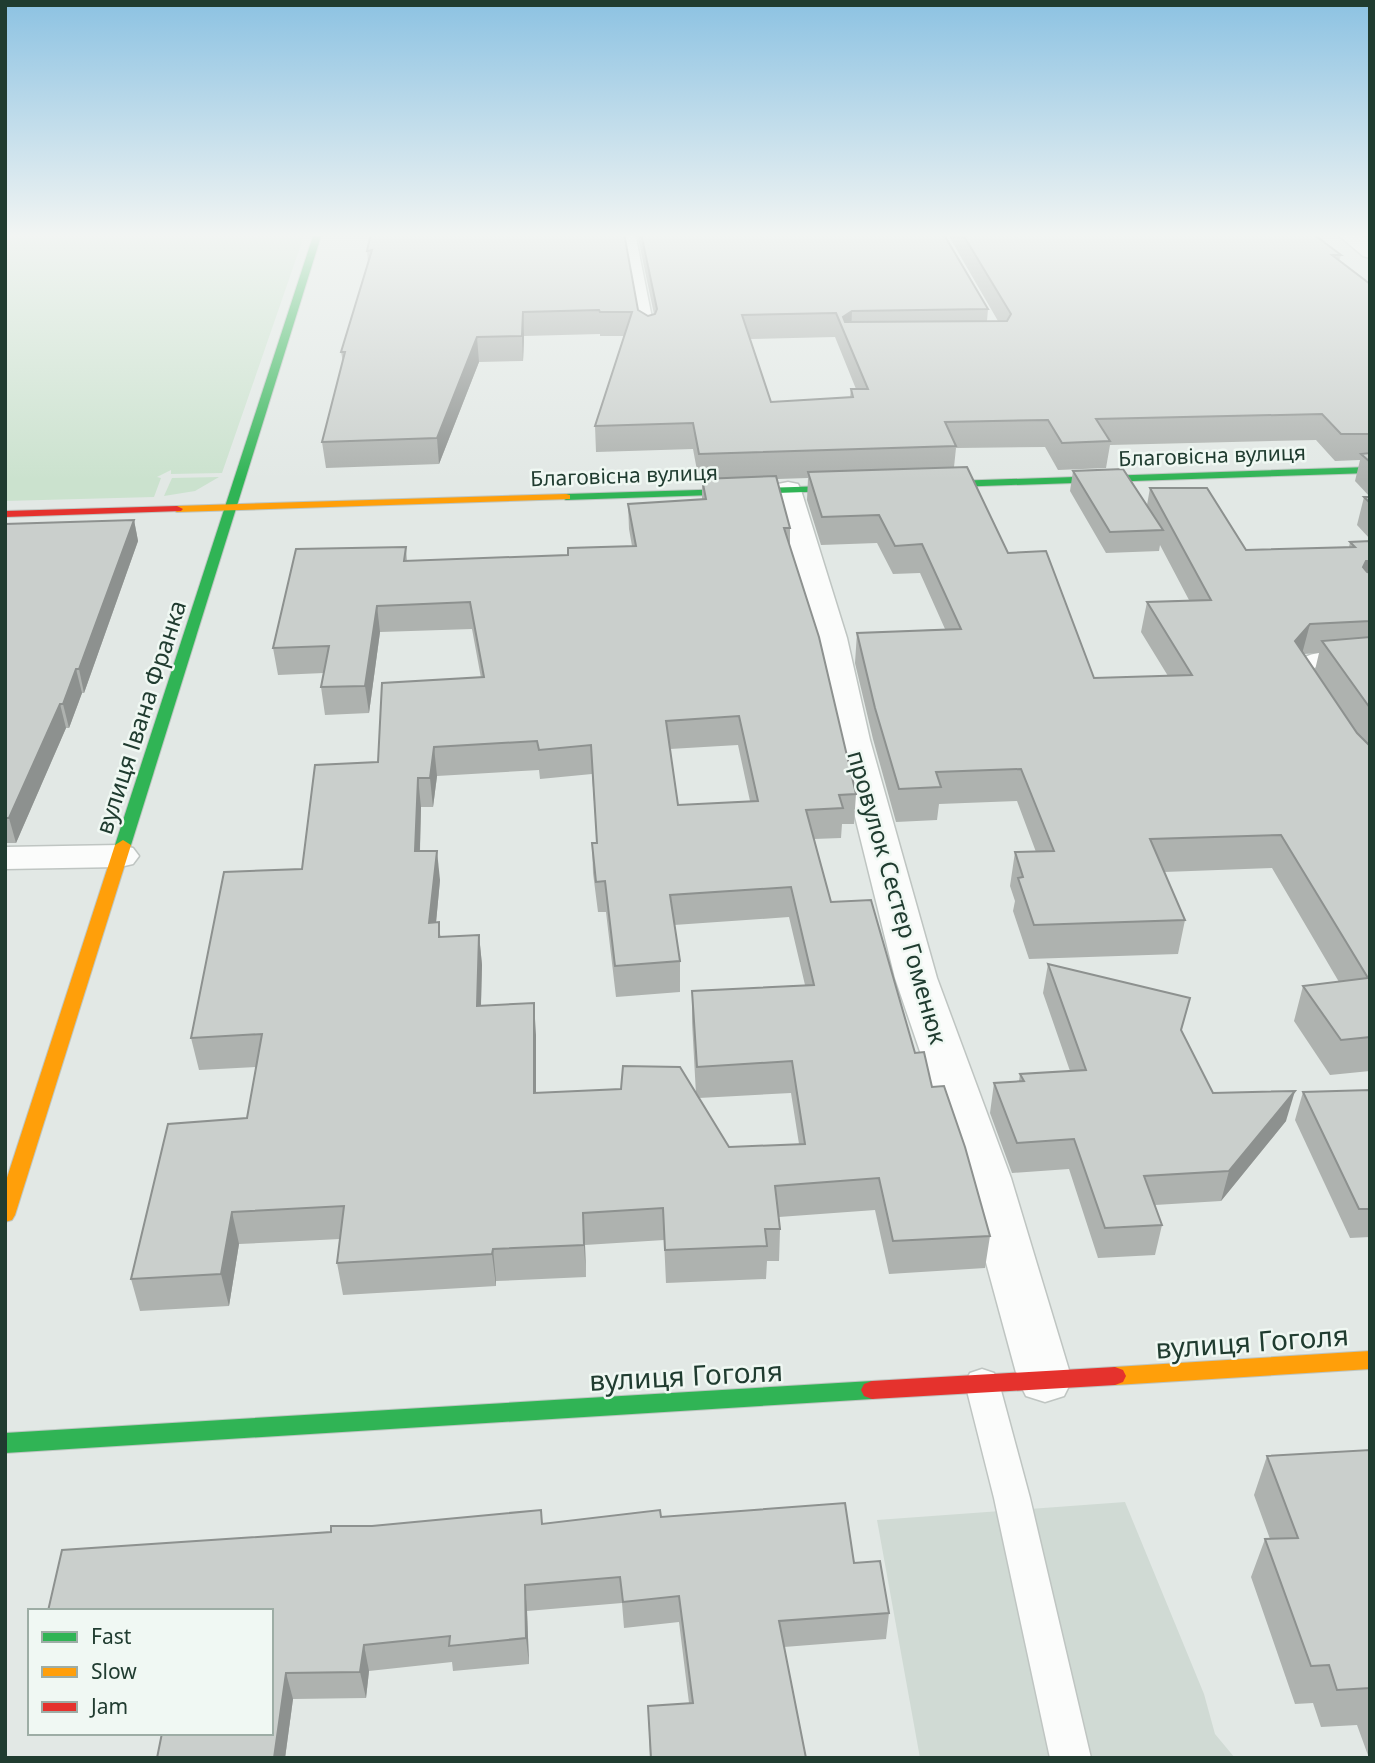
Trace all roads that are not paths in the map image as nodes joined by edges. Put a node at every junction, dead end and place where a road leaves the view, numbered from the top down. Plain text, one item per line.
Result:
1 (292, 315) edge
2 (645, 315) edge
3 (648, 333) edge
4 (1370, 470) edge
5 (912, 486) edge
6 (870, 487) edge
7 (788, 490) junction
8 (230, 507) junction
9 (5, 514) edge
10 (1370, 658) edge
11 (1323, 707) edge
12 (120, 856) junction
13 (5, 858) edge
14 (5, 1215) edge
15 (1370, 1360) edge
16 (1045, 1380) junction
17 (982, 1383) junction
18 (5, 1443) edge
19 (1071, 1758) edge

1 - 8 street, вулиця Івана Франка
2 - 3 lane
4 - 5 street, Благовісна вулиця
6 - 7 street, Благовісна вулиця
7 - 8 street, Благовісна вулиця
7 - 16 street, провулок Сестер Гоменюк
8 - 9 street, Благовісна вулиця
8 - 12 street, вулиця Івана Франка
10 - 11 lane
12 - 13 street
12 - 14 street, вулиця Івана Франка
15 - 16 street, вулиця Гоголя
16 - 17 street, вулиця Гоголя
17 - 18 street, вулиця Гоголя
17 - 19 lane

